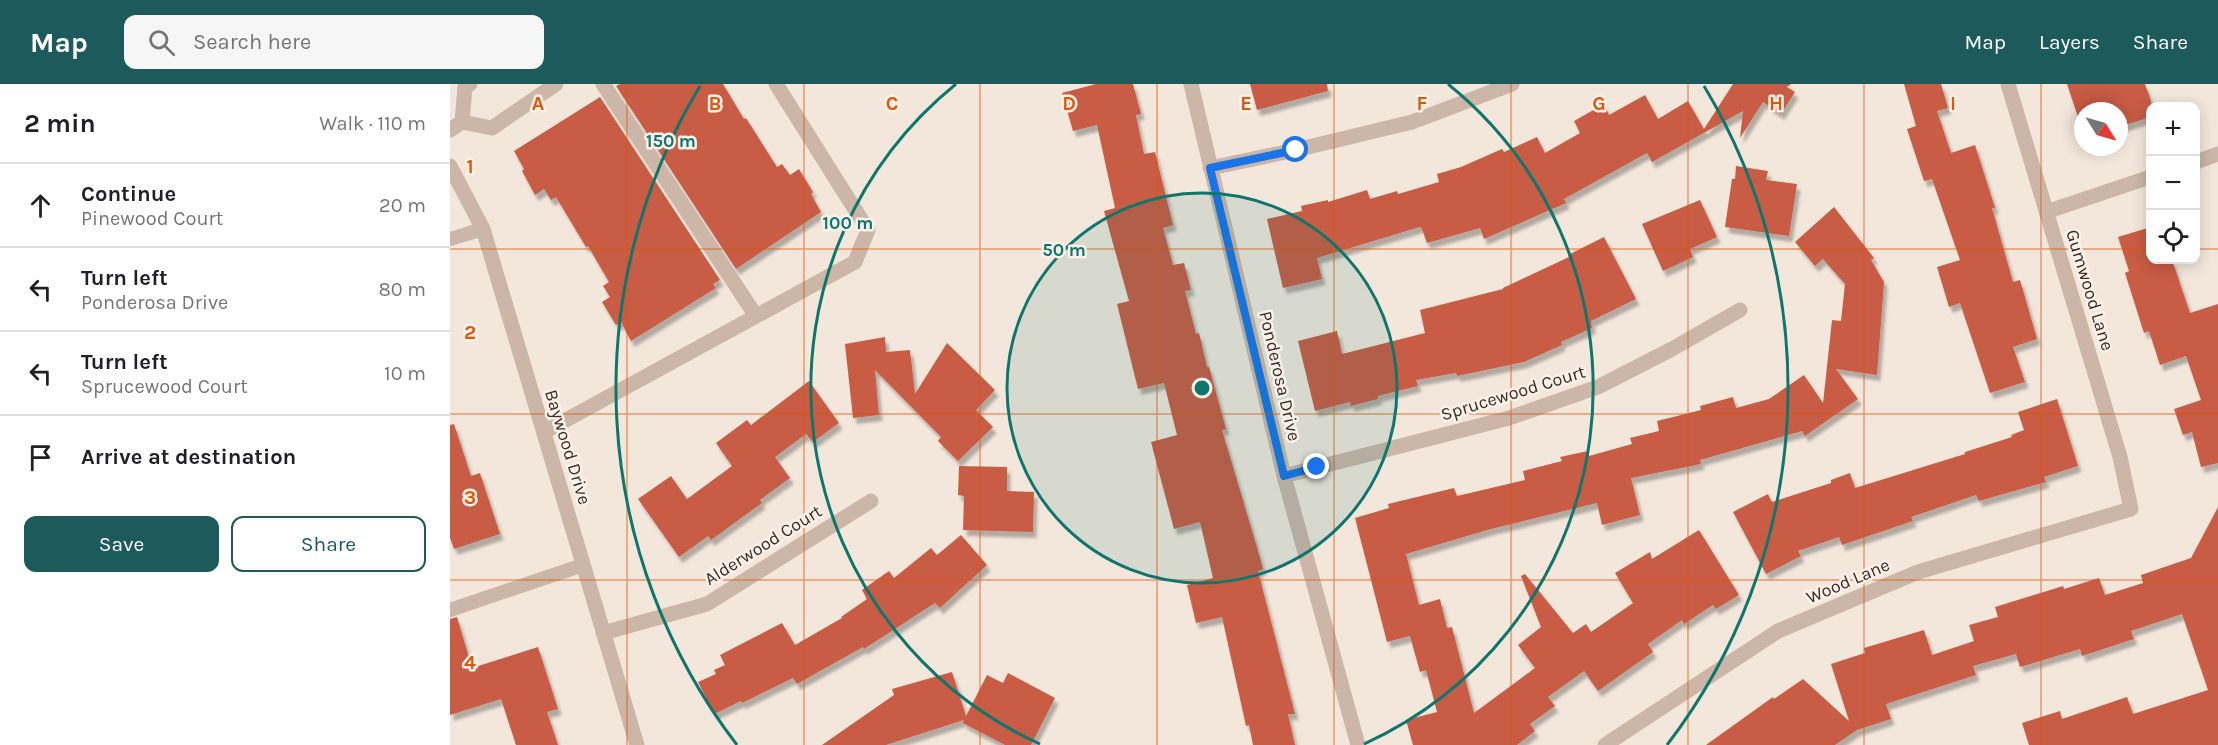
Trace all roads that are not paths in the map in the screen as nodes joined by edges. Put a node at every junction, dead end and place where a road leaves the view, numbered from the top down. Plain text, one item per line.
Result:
1 (470, 84) edge
2 (556, 84) edge
3 (603, 84) edge
4 (776, 84) edge
5 (1191, 84) edge
6 (1512, 84) edge
7 (2008, 84) edge
8 (456, 126) edge
9 (2218, 154) edge
10 (2200, 161) edge
11 (450, 166) edge
12 (1210, 168) junction
13 (2146, 179) edge
14 (2046, 212) junction
15 (483, 229) junction
16 (450, 239) edge
17 (1740, 310) dead end
18 (756, 316) junction
19 (543, 432) junction
20 (1284, 476) junction
21 (872, 501) dead end
22 (2131, 509) joint
23 (583, 565) junction
24 (450, 610) edge
25 (603, 633) junction
26 (637, 745) edge
27 (1358, 745) edge
28 (1605, 745) edge

1 - 8 street
2 - 8 street
3 - 18 street
4 - 18 street
5 - 12 street, Ponderosa Drive
6 - 12 street
7 - 14 street, Gumwood Lane
9 - 10 street
11 - 15 street, Baywood Drive
12 - 20 street, Ponderosa Drive
13 - 14 street
14 - 22 street, Gumwood Lane
15 - 16 lane
15 - 19 street, Baywood Drive
17 - 20 street, Sprucewood Court
18 - 19 street
19 - 23 street, Baywood Drive
20 - 27 street, Ponderosa Drive
21 - 25 street, Alderwood Court
22 - 28 street, Wood Lane
23 - 24 lane
23 - 25 street, Baywood Drive
25 - 26 street, Baywood Drive

